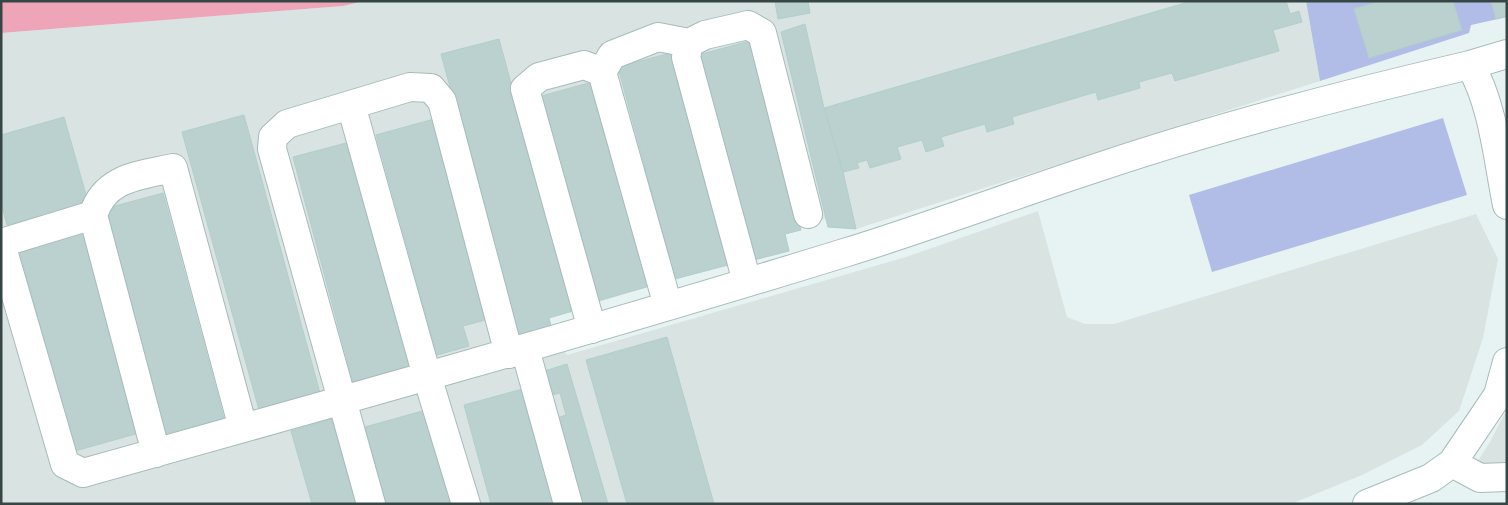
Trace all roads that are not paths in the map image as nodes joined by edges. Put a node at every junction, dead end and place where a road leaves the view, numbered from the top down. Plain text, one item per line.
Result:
1 (690, 43) junction
2 (1507, 54) edge
3 (1470, 65) junction
4 (602, 72) junction
5 (351, 105) junction
6 (1507, 205) edge
7 (808, 214) dead end
8 (93, 215) junction
9 (1, 243) edge
10 (747, 282) junction
11 (668, 306) junction
12 (592, 329) junction
13 (517, 351) junction
14 (1507, 362) edge
15 (427, 376) junction
16 (340, 401) junction
17 (243, 428) junction
18 (156, 452) junction
19 (1452, 463) junction
20 (1507, 477) edge
21 (371, 504) edge
22 (466, 504) edge
23 (568, 504) edge
24 (1367, 504) edge

1 - 4 street
1 - 7 street
1 - 10 street
2 - 3 street
3 - 6 street
3 - 10 street
4 - 11 street
4 - 12 street
5 - 13 street
5 - 15 street
5 - 16 street
8 - 9 street
8 - 17 street
8 - 18 street
9 - 18 street
10 - 11 street
11 - 12 street
12 - 13 street
13 - 15 street
13 - 23 street
14 - 19 street
15 - 16 street
15 - 22 street
16 - 17 street
16 - 21 street
17 - 18 street
19 - 20 street
19 - 24 street

